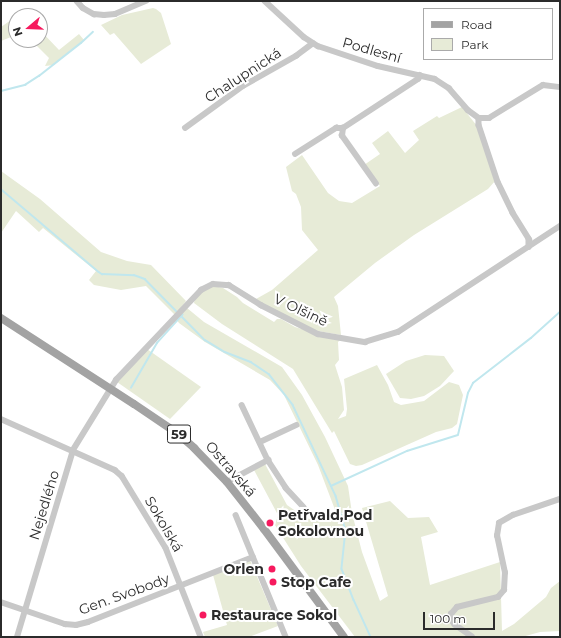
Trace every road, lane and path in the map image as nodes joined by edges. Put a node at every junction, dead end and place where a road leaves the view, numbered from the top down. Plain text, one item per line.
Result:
1 (77, 1) edge
2 (146, 1) edge
3 (265, 1) edge
4 (313, 43) junction
5 (420, 75) junction
6 (560, 87) edge
7 (479, 118) junction
8 (185, 128) dead end
9 (343, 128) junction
10 (295, 154) dead end
11 (376, 184) dead end
12 (560, 226) edge
13 (529, 247) junction
14 (1, 318) edge
15 (110, 388) junction
16 (242, 405) dead end
17 (1, 419) edge
18 (296, 424) dead end
19 (260, 442) junction
20 (73, 450) junction
21 (268, 460) junction
22 (227, 482) junction
23 (560, 500) edge
24 (304, 507) dead end
25 (236, 515) dead end
26 (253, 557) junction
27 (181, 585) junction
28 (1, 602) edge
29 (25, 609) junction
30 (17, 637) edge
31 (201, 637) edge
32 (286, 637) edge
33 (344, 637) edge
34 (472, 637) edge

1 - 2 street
3 - 4 street, Podlesní
4 - 5 street, Podlesní
4 - 8 street, Chalupnická
5 - 7 street, Podlesní
5 - 9 street
6 - 7 street
7 - 13 street
9 - 10 street
9 - 11 street
12 - 13 street, V Olšině
13 - 15 street, V Olšině
14 - 15 main road, Ostravská / 59
15 - 20 street, Nejedlého
15 - 22 main road, Ostravská / 59
16 - 19 street
17 - 20 street, Sokolská
18 - 19 street
19 - 21 street
20 - 27 street, Sokolská
20 - 29 street, Nejedlého
21 - 22 street
21 - 24 street
22 - 33 main road, Ostravská / 59
23 - 34 street
25 - 26 street
26 - 27 street, Gen. Svobody
26 - 32 street
27 - 29 street, Gen. Svobody
27 - 31 street, Sokolská
28 - 29 street, Gen. Svobody
29 - 30 street, Nejedlého

